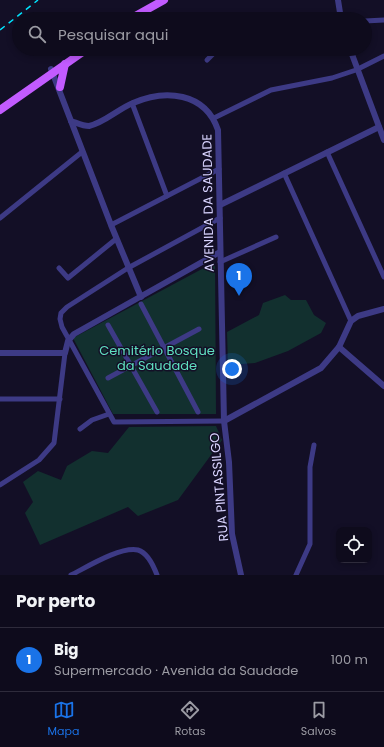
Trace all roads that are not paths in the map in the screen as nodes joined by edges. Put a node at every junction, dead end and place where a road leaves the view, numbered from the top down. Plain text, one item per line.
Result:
1 (164, 0) edge
2 (169, 0) edge
3 (338, 0) edge
4 (143, 12) edge
5 (149, 12) edge
6 (340, 12) edge
7 (384, 20) edge
8 (372, 21) edge
9 (71, 56) edge
10 (77, 56) edge
11 (211, 56) edge
12 (352, 56) edge
13 (384, 56) edge
14 (207, 60) dead end
15 (65, 64) junction
16 (52, 70) junction
17 (356, 70) junction
18 (42, 79) junction
19 (58, 84) junction
20 (132, 103) junction
21 (0, 106) edge
22 (0, 110) edge
23 (214, 118) junction
24 (71, 121) junction
25 (379, 127) junction
26 (384, 140) edge
27 (82, 152) junction
28 (327, 152) junction
29 (219, 169) junction
30 (284, 173) junction
31 (167, 196) junction
32 (220, 205) junction
33 (0, 218) edge
34 (220, 218) junction
35 (111, 225) junction
36 (276, 237) dead end
37 (116, 239) junction
38 (220, 252) junction
39 (220, 262) junction
40 (59, 268) dead end
41 (128, 268) junction
42 (384, 277) edge
43 (141, 297) junction
44 (141, 304) dead end
45 (384, 309) edge
46 (350, 321) junction
47 (108, 325) dead end
48 (199, 329) dead end
49 (347, 329) junction
50 (68, 341) junction
51 (339, 347) junction
52 (165, 348) junction
53 (0, 353) edge
54 (65, 353) junction
55 (350, 357) junction
56 (132, 366) junction
57 (108, 378) dead end
58 (384, 386) edge
59 (0, 399) edge
60 (60, 399) junction
61 (157, 412) dead end
62 (198, 412) dead end
63 (109, 414) junction
64 (224, 421) junction
65 (80, 429) dead end
66 (314, 445) dead end
67 (0, 485) edge
68 (71, 575) edge
69 (156, 575) edge
70 (241, 575) edge
71 (296, 575) edge

1 - 4 main road
2 - 5 main road
3 - 6 street
7 - 8 street
9 - 16 main road
10 - 15 main road
11 - 14 street
12 - 17 street
13 - 17 street
15 - 16 main road
15 - 19 main road
16 - 18 main road
16 - 19 street
16 - 21 main road
17 - 23 street
17 - 25 street
18 - 19 main road
18 - 22 main road
19 - 24 street
20 - 23 street, AVENIDA DA SAUDADE
20 - 24 street, AVENIDA DA SAUDADE
20 - 31 street
23 - 29 street, AVENIDA DA SAUDADE
24 - 27 street
25 - 26 street
25 - 28 street
27 - 33 street
27 - 35 street
28 - 30 street
28 - 42 street
29 - 31 street
29 - 32 street, AVENIDA DA SAUDADE
30 - 32 street
30 - 46 street
31 - 35 street
32 - 34 street, AVENIDA DA SAUDADE
34 - 38 street, AVENIDA DA SAUDADE
34 - 41 street
35 - 37 street
36 - 39 street
37 - 40 street
37 - 41 street
38 - 39 street, AVENIDA DA SAUDADE
38 - 43 street
39 - 64 street, AVENIDA DA SAUDADE
41 - 43 street
41 - 50 street
43 - 50 street
44 - 52 street
45 - 46 street
46 - 49 street
47 - 56 street
48 - 52 street
49 - 51 street
49 - 55 street
50 - 54 street
50 - 63 street
51 - 55 street
51 - 64 street
52 - 56 street
52 - 62 street
53 - 54 street
54 - 60 street
55 - 58 street
56 - 57 street
56 - 61 street
59 - 60 street
60 - 67 street
63 - 64 street
63 - 65 street
64 - 70 street, RUA PINTASSILGO
66 - 71 street
68 - 69 street

